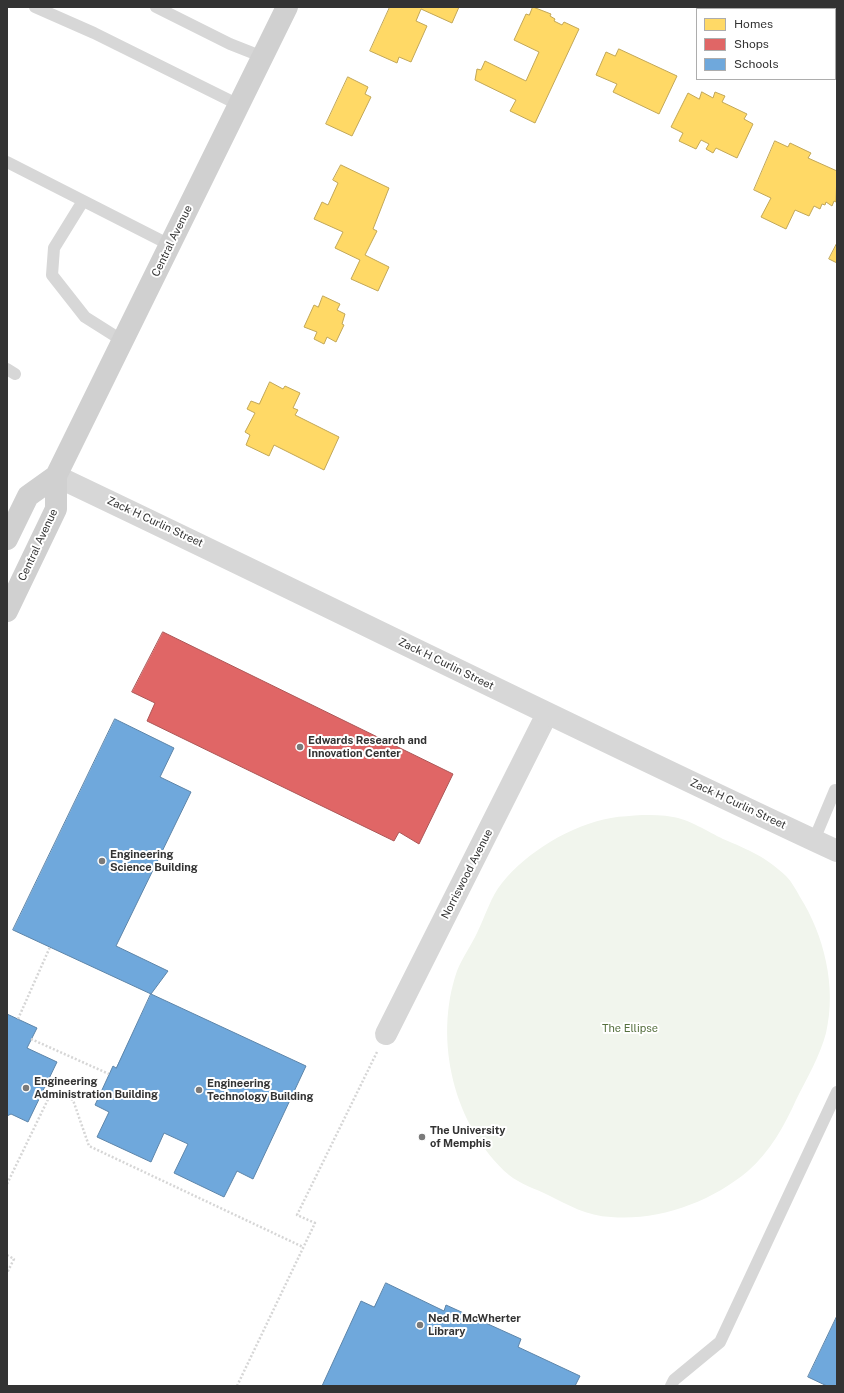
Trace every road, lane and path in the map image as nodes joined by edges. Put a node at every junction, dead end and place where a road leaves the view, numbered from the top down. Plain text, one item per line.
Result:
1 (35, 7) edge
2 (156, 7) edge
3 (287, 7) edge
4 (263, 57) junction
5 (239, 105) junction
6 (7, 162) edge
7 (83, 201) junction
8 (170, 245) junction
9 (123, 341) junction
10 (56, 476) junction
11 (7, 539) edge
12 (7, 611) edge
13 (547, 714) junction
14 (835, 790) dead end
15 (814, 840) junction
16 (837, 851) edge
17 (50, 947) dead end
18 (18, 1019) dead end
19 (386, 1034) joint
20 (31, 1039) dead end
21 (109, 1074) dead end
22 (837, 1092) edge
23 (7, 1184) edge
24 (303, 1247) junction
25 (7, 1255) edge
26 (7, 1273) edge
27 (237, 1386) edge
28 (671, 1386) edge

1 - 5 lane
2 - 4 lane
3 - 4 main road, Central Avenue
4 - 5 main road, Central Avenue
5 - 8 main road, Central Avenue
6 - 7 lane
7 - 8 lane
7 - 9 lane
8 - 9 main road, Central Avenue
9 - 10 main road, Central Avenue
10 - 11 main road, Central Avenue
10 - 12 main road, Central Avenue
10 - 13 street, Zack H Curlin Street
13 - 15 street, Zack H Curlin Street
13 - 19 street, Norriswood Avenue
14 - 15 lane
15 - 16 street, Zack H Curlin Street
17 - 18 path
19 - 24 path
20 - 21 path
22 - 28 lane
23 - 24 path
24 - 27 path
25 - 26 path

